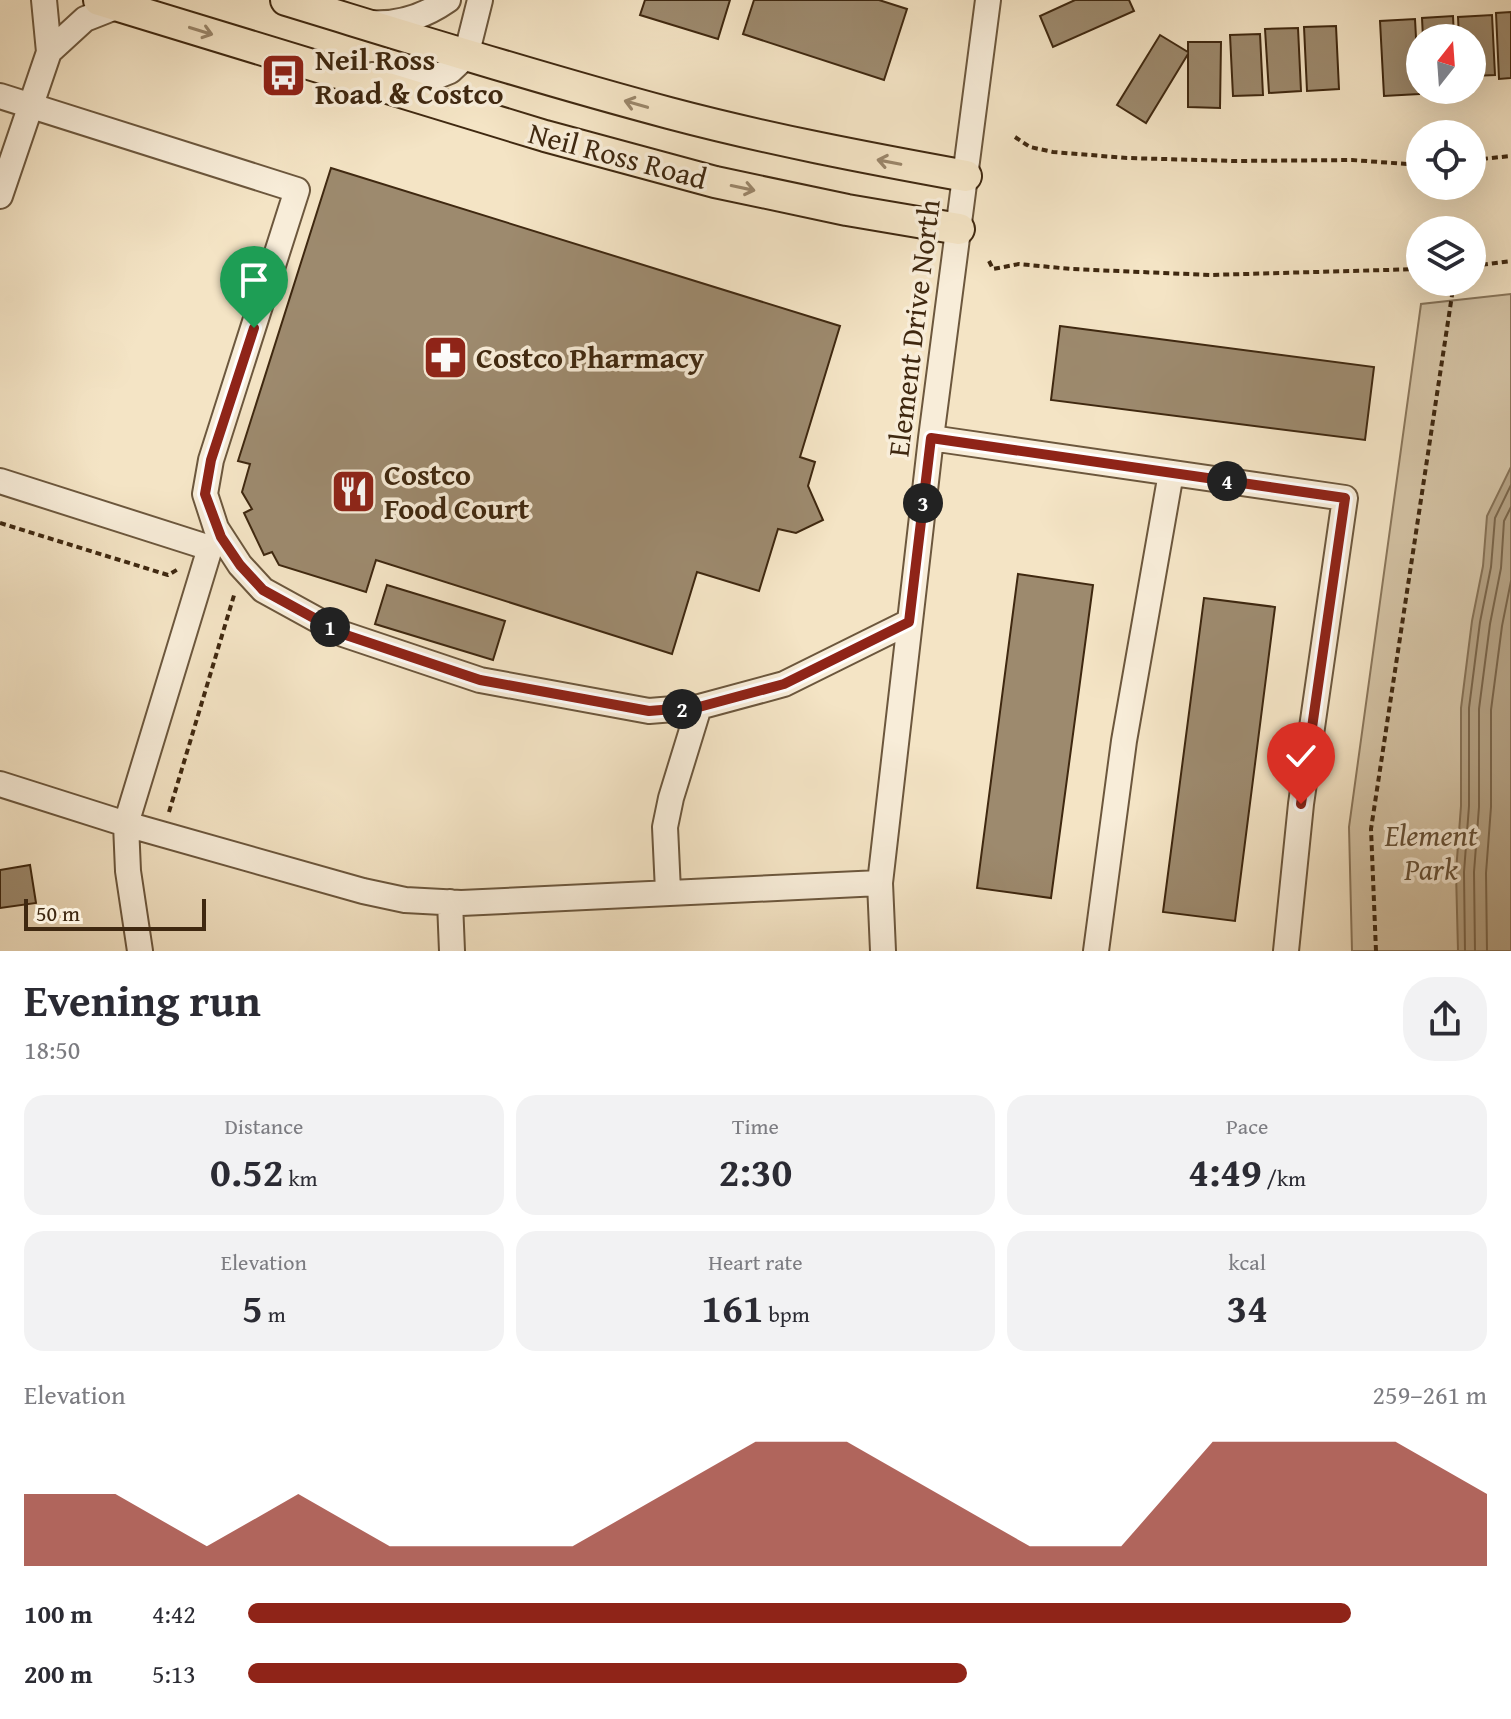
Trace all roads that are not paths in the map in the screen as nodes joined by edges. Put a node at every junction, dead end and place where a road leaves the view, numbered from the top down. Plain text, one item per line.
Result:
1 (44, 0) edge
2 (286, 0) edge
3 (448, 0) edge
4 (480, 0) edge
5 (988, 0) edge
6 (109, 3) edge
7 (344, 18) junction
8 (49, 52) junction
9 (466, 56) junction
10 (292, 58) junction
11 (0, 96) edge
12 (30, 105) junction
13 (966, 176) junction
14 (0, 196) edge
15 (959, 229) junction
16 (931, 438) junction
17 (1171, 473) junction
18 (0, 481) edge
19 (215, 542) junction
20 (909, 622) junction
21 (699, 707) junction
22 (0, 784) edge
23 (126, 824) junction
24 (880, 883) junction
25 (668, 891) junction
26 (450, 902) junction
27 (140, 951) edge
28 (452, 951) edge
29 (883, 951) edge
30 (1096, 951) edge
31 (1286, 951) edge

1 - 8 street
2 - 7 main road, Neil Ross Road
3 - 7 street
4 - 9 street
5 - 13 street, Element Drive North
6 - 8 street
6 -> 10 main road, Neil Ross Road
7 - 9 main road, Neil Ross Road
8 - 12 street
9 - 10 street
13 -> 9 main road, Neil Ross Road
10 -> 15 main road, Neil Ross Road
11 - 12 street
12 - 14 street
12 - 19 street
13 - 15 street, Element Drive North
15 - 16 street, Element Drive North
16 - 17 street
16 - 20 street, Element Drive North
17 - 30 street
17 - 31 street
18 - 19 street
19 - 21 street
19 - 23 street
20 - 21 street
20 - 24 street, Element Drive North
21 - 25 street
22 - 23 street
23 - 26 street
23 - 27 street
24 - 25 street
24 - 29 street, Element Drive North
25 - 26 street
26 - 28 street

